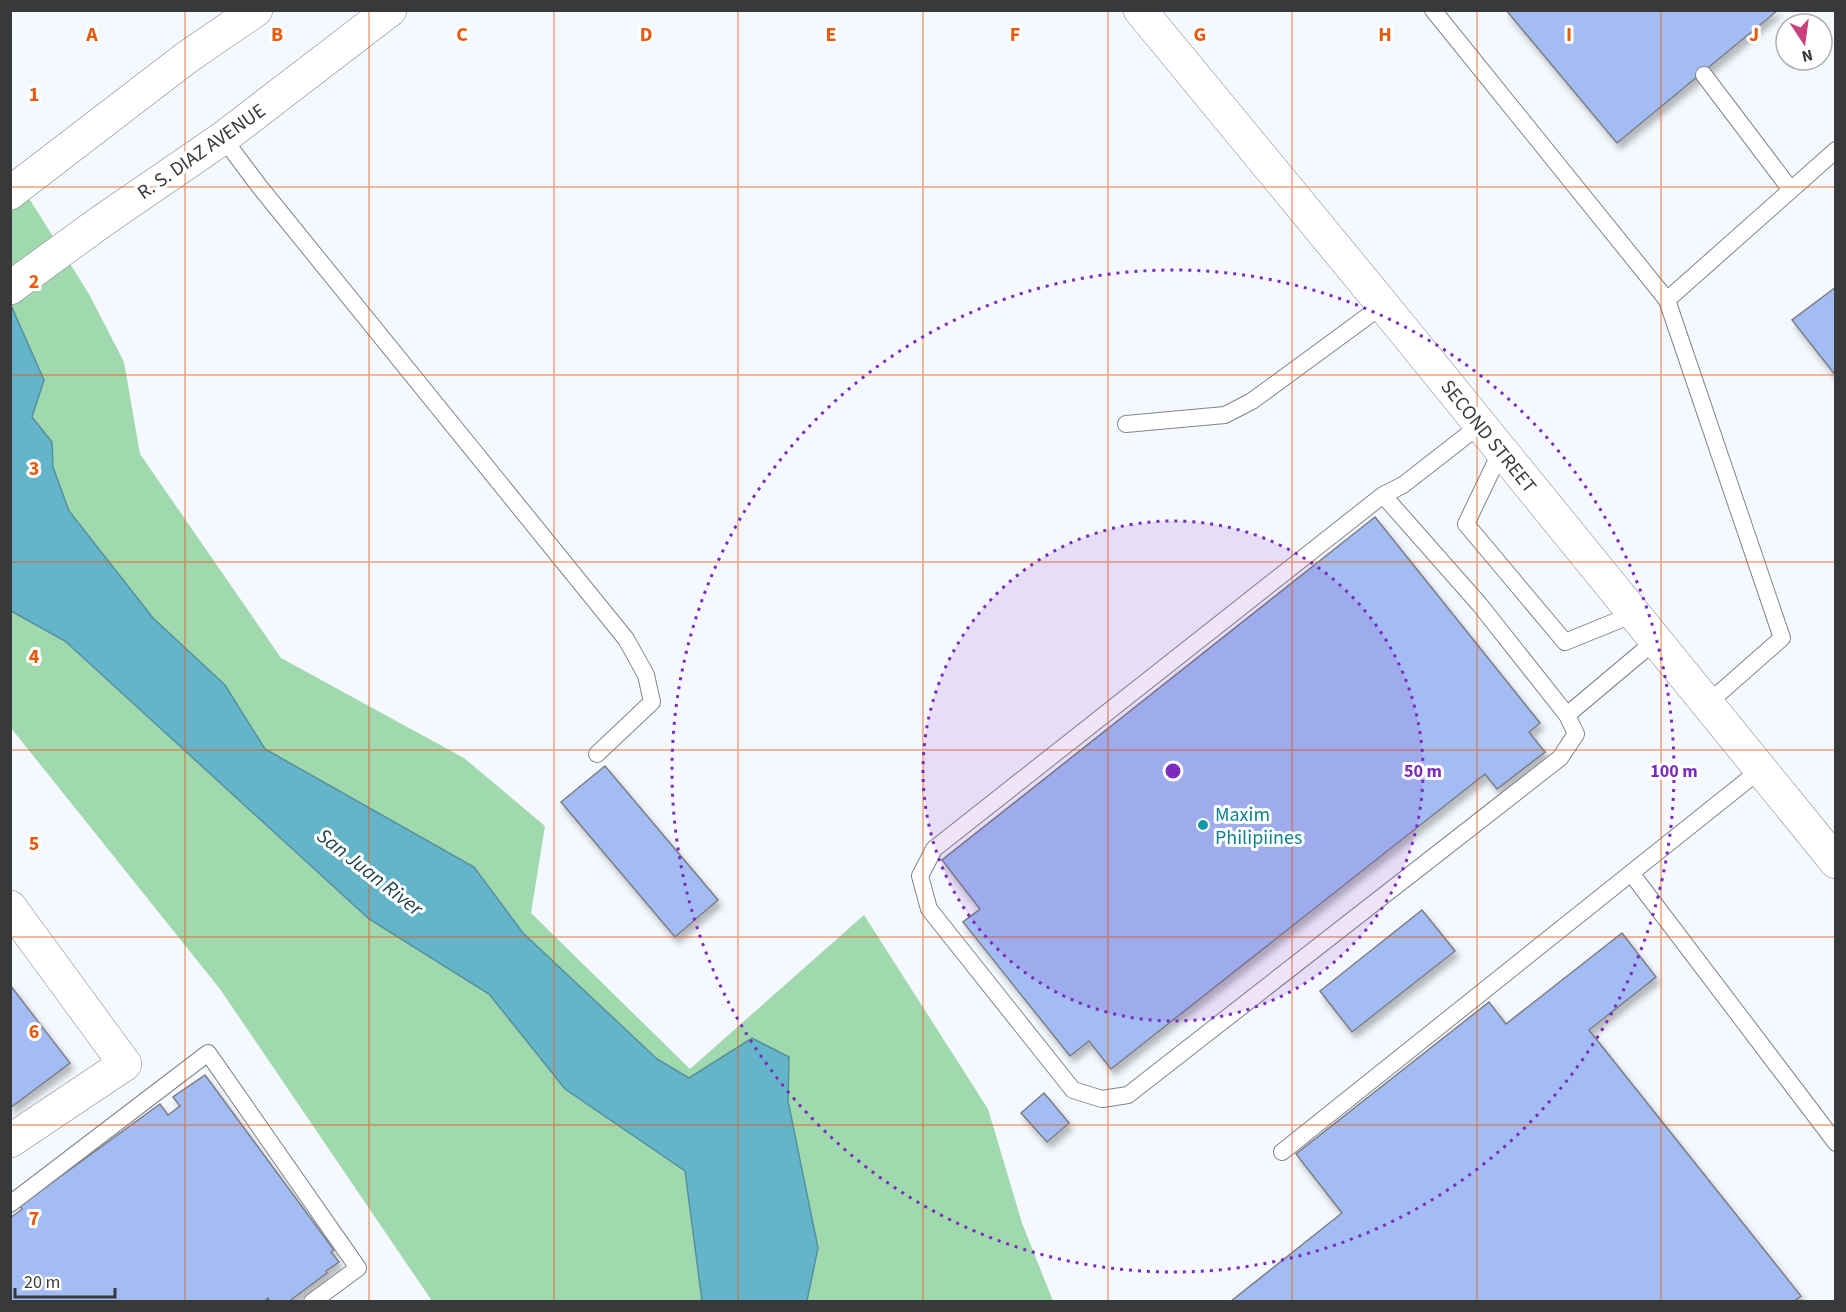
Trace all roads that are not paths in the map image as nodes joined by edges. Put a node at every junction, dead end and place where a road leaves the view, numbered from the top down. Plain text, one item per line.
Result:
1 (256, 10) edge
2 (390, 10) edge
3 (1140, 10) edge
4 (1433, 10) edge
5 (1704, 75) dead end
6 (223, 138) junction
7 (1836, 150) edge
8 (1791, 190) junction
9 (10, 193) edge
10 (10, 288) edge
11 (1667, 300) junction
12 (1383, 305) junction
13 (1126, 424) dead end
14 (1480, 425) junction
15 (1501, 451) junction
16 (1383, 495) junction
17 (1634, 614) junction
18 (1655, 641) junction
19 (1707, 704) junction
20 (1567, 715) junction
21 (597, 754) dead end
22 (1760, 770) junction
23 (1836, 862) edge
24 (1631, 873) junction
25 (10, 907) edge
26 (10, 1141) edge
27 (1836, 1143) edge
28 (1282, 1152) dead end
29 (10, 1204) edge
30 (312, 1302) edge

1 - 9 street
2 - 6 street, R. S. DIAZ AVENUE
3 - 12 street, SECOND STREET
4 - 11 lane
5 - 8 lane
6 - 10 street, R. S. DIAZ AVENUE
6 - 21 lane
7 - 8 lane
8 - 11 lane
11 - 19 lane
12 - 13 lane
12 - 14 street, SECOND STREET
14 - 15 street, SECOND STREET
14 - 16 lane
15 - 17 street, SECOND STREET
15 - 17 lane
16 - 20 lane
16 - 20 lane
17 - 18 street, SECOND STREET
18 - 19 street, SECOND STREET
18 - 20 lane
19 - 22 street, SECOND STREET
22 - 23 street, SECOND STREET
22 - 24 lane
24 - 27 lane
24 - 28 lane
25 - 26 street
29 - 30 lane

